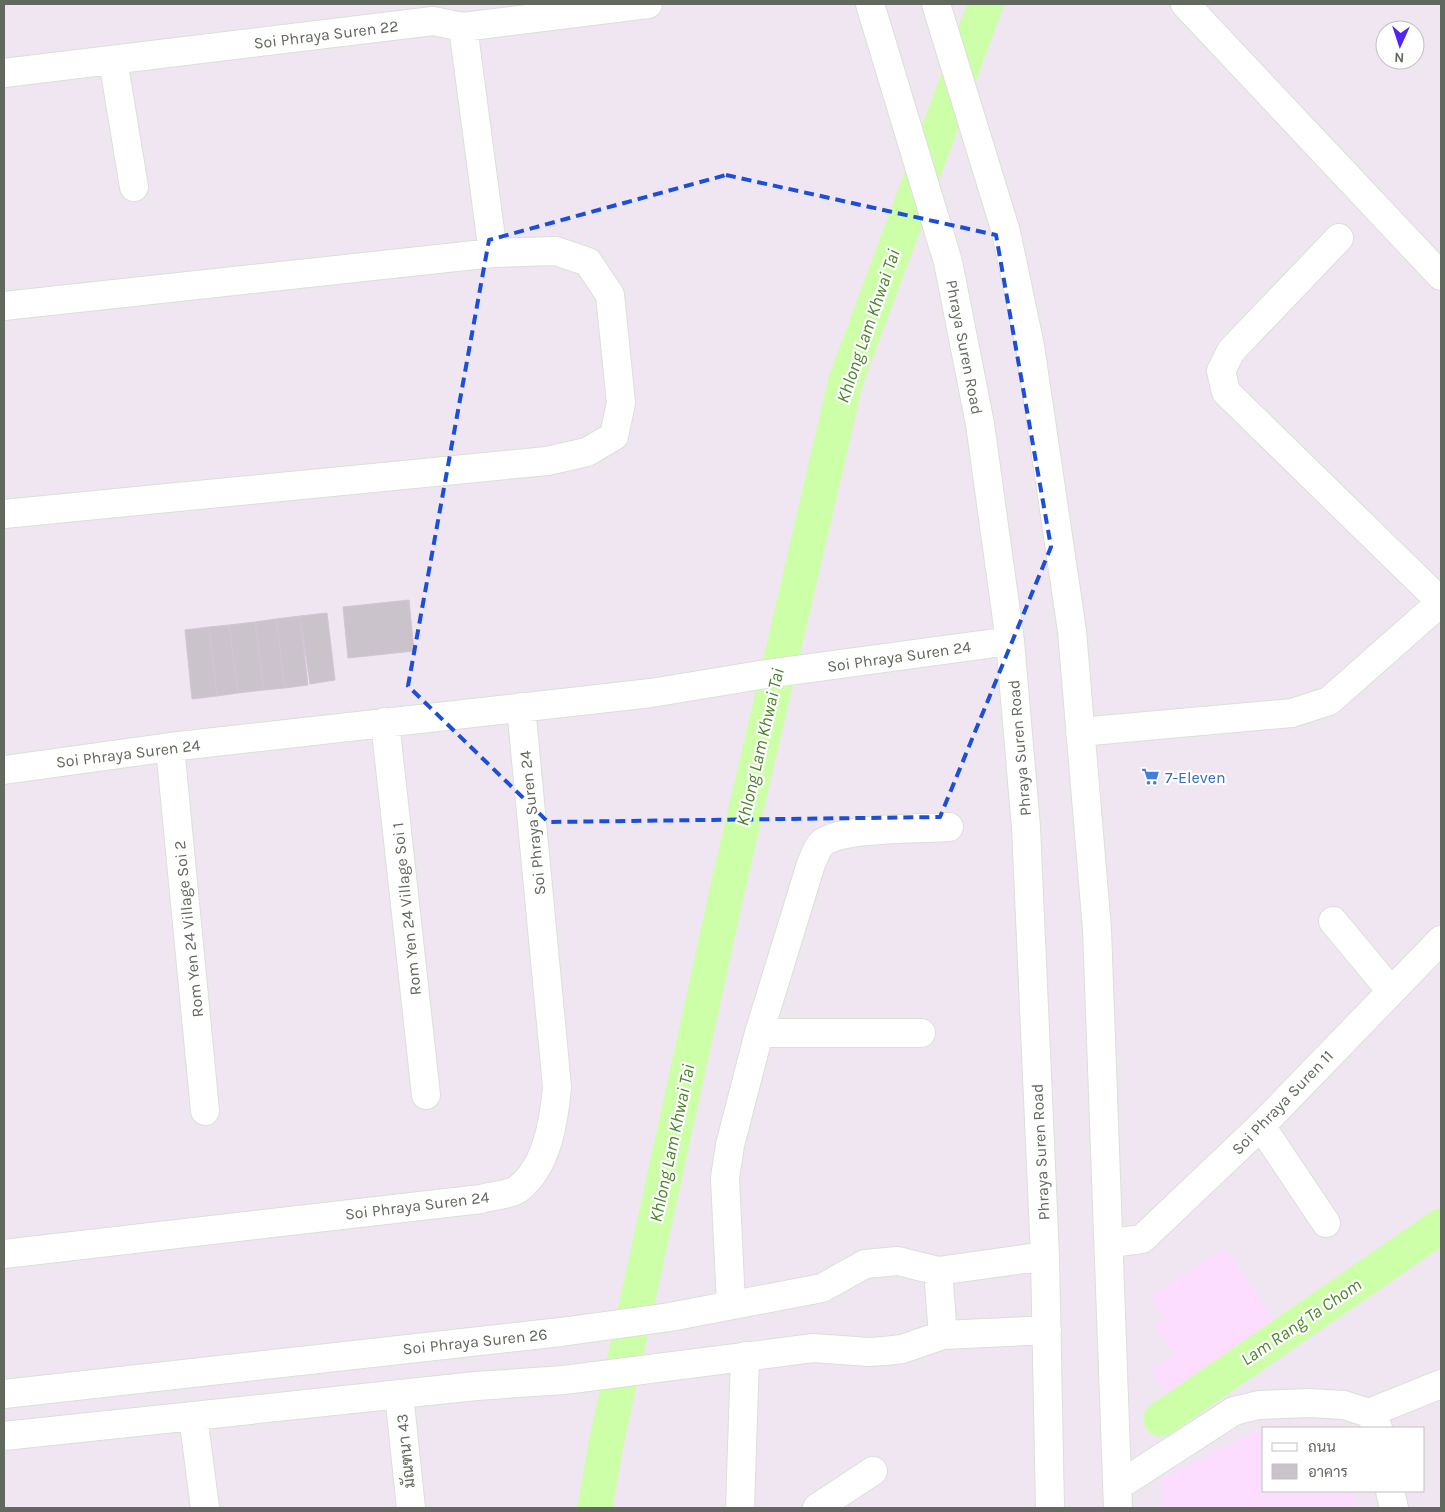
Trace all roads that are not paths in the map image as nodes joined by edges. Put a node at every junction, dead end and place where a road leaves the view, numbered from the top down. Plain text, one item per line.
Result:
1 (648, 4) edge
2 (870, 4) edge
3 (936, 4) edge
4 (1185, 4) edge
5 (463, 27) junction
6 (113, 60) junction
7 (4, 74) edge
8 (134, 187) dead end
9 (1339, 238) dead end
10 (493, 253) junction
11 (1441, 276) edge
12 (4, 306) edge
13 (4, 514) edge
14 (1441, 602) edge
15 (1010, 641) junction
16 (520, 707) junction
17 (385, 722) junction
18 (1080, 732) junction
19 (170, 747) junction
20 (4, 770) edge
21 (949, 827) dead end
22 (1334, 921) dead end
23 (1441, 940) edge
24 (1391, 991) junction
25 (758, 1033) junction
26 (922, 1033) dead end
27 (426, 1095) dead end
28 (205, 1111) dead end
29 (1261, 1126) junction
30 (1326, 1223) dead end
31 (1110, 1243) junction
32 (4, 1254) edge
33 (1045, 1256) junction
34 (938, 1271) junction
35 (732, 1304) junction
36 (1047, 1330) junction
37 (943, 1335) junction
38 (745, 1356) junction
39 (246, 1367) junction
40 (1441, 1384) edge
41 (4, 1394) edge
42 (399, 1394) junction
43 (257, 1410) junction
44 (193, 1416) junction
45 (1373, 1421) edge
46 (4, 1436) edge
47 (873, 1472) dead end
48 (1390, 1492) edge
49 (1118, 1497) edge
50 (205, 1508) edge
51 (411, 1508) edge
52 (740, 1508) edge
53 (817, 1508) edge
54 (1050, 1508) edge
55 (1394, 1508) edge

1 - 5 street, Soi Phraya Suren 22
2 - 15 street, Phraya Suren Road
3 - 18 street
4 - 11 street
5 - 6 street, Soi Phraya Suren 22
5 - 10 street
6 - 7 street, Soi Phraya Suren 22
6 - 8 street
9 - 14 street
10 - 12 street
10 - 13 street
14 - 18 street
15 - 16 street, Soi Phraya Suren 24
15 - 33 street, Phraya Suren Road
16 - 17 street, Soi Phraya Suren 24
16 - 32 street, Soi Phraya Suren 24
17 - 19 street, Soi Phraya Suren 24
17 - 27 street, Rom Yen 24 Village Soi 1
18 - 31 street
19 - 20 street, Soi Phraya Suren 24
19 - 28 street, Rom Yen 24 Village Soi 2
21 - 25 street
22 - 24 street
23 - 24 street, Soi Phraya Suren 11
24 - 29 street, Soi Phraya Suren 11
25 - 26 street
25 - 35 street
29 - 30 street
29 - 31 street, Soi Phraya Suren 11
31 - 49 street
33 - 34 street, Soi Phraya Suren 26
33 - 36 street, Phraya Suren Road
34 - 35 street, Soi Phraya Suren 26
34 - 37 street
35 - 39 street, Soi Phraya Suren 26
36 - 37 street
36 - 54 street, Phraya Suren Road
37 - 38 street
38 - 42 street
38 - 52 street
39 - 41 street, Soi Phraya Suren 26
39 - 43 street
40 - 45 street
42 - 43 street
42 - 51 street, มัณฑนา 43
43 - 44 street
44 - 46 street
44 - 50 street
45 - 49 street
47 - 53 street
48 - 55 street

